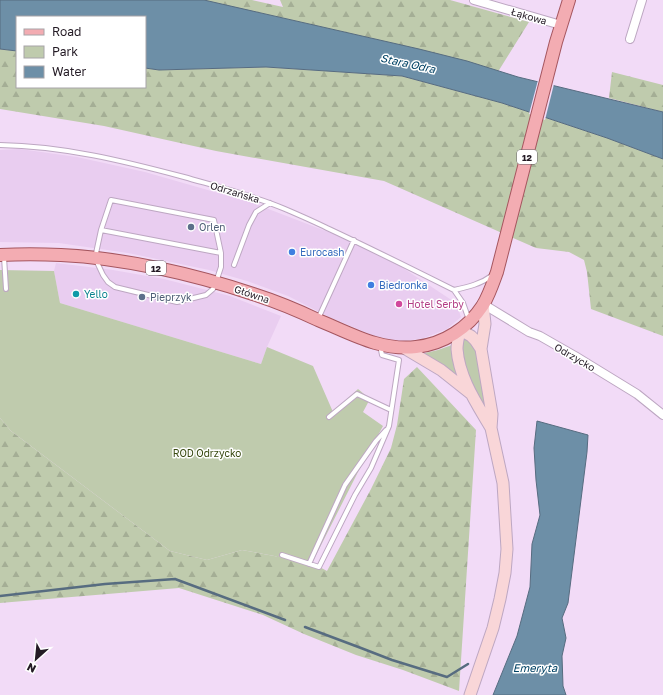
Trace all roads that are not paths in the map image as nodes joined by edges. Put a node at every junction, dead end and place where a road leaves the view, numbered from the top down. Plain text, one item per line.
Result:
1 (474, 0) edge
2 (569, 0) edge
3 (642, 0) edge
4 (561, 25) junction
5 (630, 39) dead end
6 (0, 145) edge
7 (270, 203) junction
8 (101, 230) junction
9 (354, 240) junction
10 (221, 253) junction
11 (2, 255) edge
12 (95, 258) junction
13 (234, 265) dead end
14 (497, 272) junction
15 (216, 282) junction
16 (6, 289) dead end
17 (454, 290) junction
18 (484, 304) junction
19 (318, 319) junction
20 (465, 326) junction
21 (380, 345) junction
22 (404, 348) junction
23 (481, 349) junction
24 (471, 394) junction
25 (391, 410) junction
26 (663, 415) edge
27 (329, 417) dead end
28 (491, 428) junction
29 (387, 429) junction
30 (282, 555) dead end
31 (309, 564) junction
32 (470, 695) edge

1 - 4 street, Łąkowa
2 - 4 main road, 12
3 - 5 street
4 - 14 main road, 12
6 - 7 lane, Odrzańska
7 - 9 lane, Odrzańska
7 - 13 lane
8 - 10 lane
8 - 10 lane
8 - 12 lane
9 - 17 lane, Odrzańska
9 - 19 lane
10 - 15 lane
11 - 12 main road, Główna / 12
11 - 16 lane
12 - 15 main road, Główna / 12
12 - 15 lane
14 - 17 lane
14 - 18 main road, 12
15 - 19 main road, Główna / 12
17 - 20 lane
18 - 20 main road, Główna / 12
18 - 23 main road
18 - 26 street, Odrzycko
19 - 21 main road, Główna / 12
20 - 22 main road, Główna / 12
20 - 23 main road
20 - 24 main road
21 - 22 main road, Główna / 12
21 - 25 lane
22 - 24 main road
23 - 28 main road
24 - 28 main road
25 - 27 lane
25 - 29 lane
28 - 32 main road
29 - 31 lane
29 - 31 lane
30 - 31 lane

